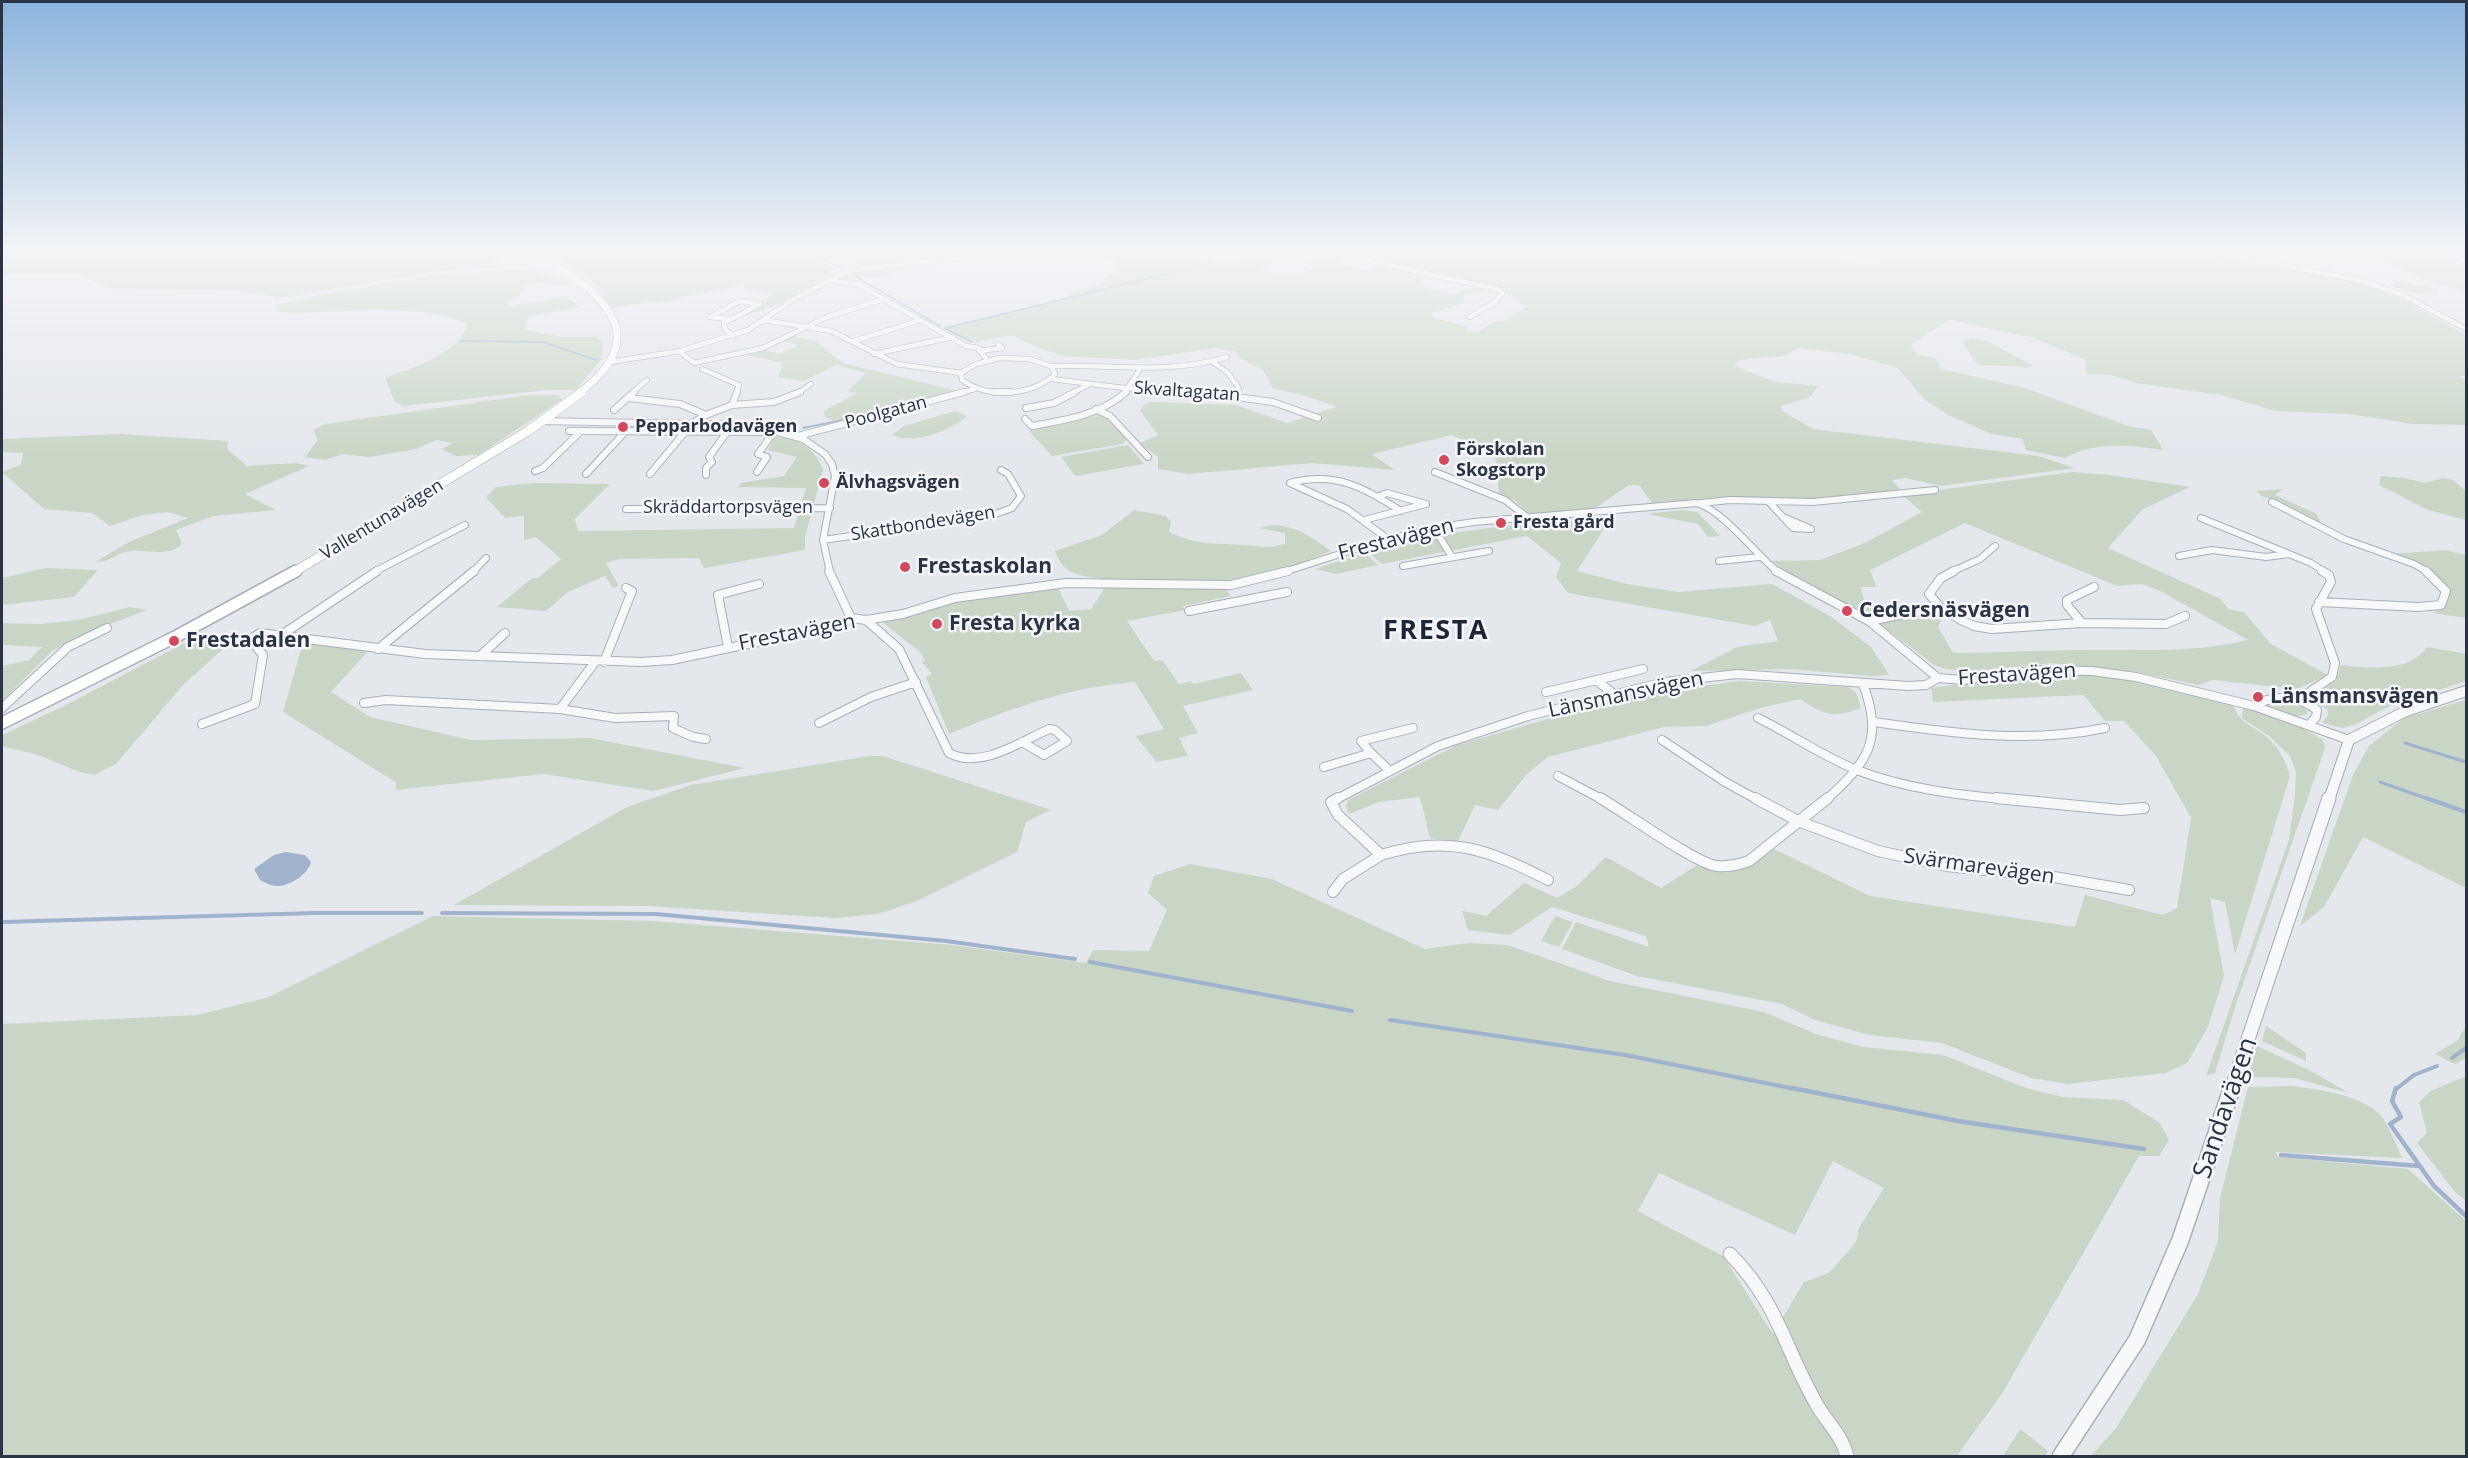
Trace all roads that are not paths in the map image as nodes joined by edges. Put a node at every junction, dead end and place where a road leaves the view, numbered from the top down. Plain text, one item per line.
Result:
1 (610, 320) edge
2 (730, 320) edge
3 (763, 320) joint
4 (822, 320) edge
5 (921, 320) joint
6 (2449, 320) edge
7 (807, 326) junction
8 (2466, 329) edge
9 (733, 336) junction
10 (953, 337) junction
11 (854, 341) junction
12 (998, 344) dead end
13 (978, 350) junction
14 (679, 351) junction
15 (874, 354) junction
16 (1227, 357) dead end
17 (987, 360) junction
18 (610, 362) junction
19 (1213, 362) junction
20 (1051, 366) junction
21 (702, 369) dead end
22 (1139, 371) junction
23 (961, 373) junction
24 (1052, 379) junction
25 (647, 380) dead end
26 (811, 384) dead end
27 (1091, 384) junction
28 (1130, 388) junction
29 (975, 389) junction
30 (1237, 393) junction
31 (629, 398) junction
32 (732, 405) junction
33 (1026, 408) dead end
34 (614, 410) dead end
35 (1096, 410) junction
36 (706, 415) junction
37 (1318, 418) dead end
38 (1025, 419) dead end
39 (540, 421) junction
40 (644, 423) junction
41 (693, 423) junction
42 (581, 431) junction
43 (569, 432) dead end
44 (625, 432) junction
45 (637, 432) junction
46 (685, 432) junction
47 (727, 432) junction
48 (798, 436) junction
49 (1148, 457) dead end
50 (1001, 470) dead end
51 (535, 471) dead end
52 (757, 472) dead end
53 (1435, 472) dead end
54 (586, 474) dead end
55 (650, 474) dead end
56 (706, 474) dead end
57 (1935, 490) dead end
58 (1379, 496) junction
59 (1768, 501) junction
60 (2272, 502) dead end
61 (1697, 503) junction
62 (830, 508) junction
63 (626, 509) dead end
64 (1401, 511) junction
65 (1527, 517) junction
66 (1783, 518) dead end
67 (2201, 518) dead end
68 (1365, 520) junction
69 (465, 525) dead end
70 (1434, 528) junction
71 (1388, 539) junction
72 (823, 540) junction
73 (1995, 546) dead end
74 (1489, 551) dead end
75 (2289, 554) junction
76 (2179, 556) dead end
77 (1452, 557) junction
78 (1759, 557) junction
79 (486, 558) dead end
80 (1719, 561) dead end
81 (1403, 566) dead end
82 (759, 584) dead end
83 (1231, 585) junction
84 (2094, 587) dead end
85 (626, 588) dead end
86 (1287, 592) dead end
87 (1239, 601) junction
88 (2319, 602) junction
89 (1940, 607) junction
90 (1189, 611) dead end
91 (2185, 616) dead end
92 (851, 618) junction
93 (866, 620) junction
94 (1869, 621) junction
95 (2082, 623) junction
96 (107, 628) dead end
97 (505, 633) dead end
98 (280, 636) junction
99 (728, 647) junction
100 (378, 649) junction
101 (480, 656) junction
102 (600, 662) junction
103 (1643, 669) dead end
104 (1938, 678) junction
105 (1596, 680) junction
106 (916, 682) junction
107 (1863, 684) junction
108 (2466, 691) edge
109 (1546, 692) dead end
110 (1615, 695) junction
111 (2299, 699) junction
112 (364, 703) dead end
113 (2254, 706) junction
114 (2, 708) edge
115 (560, 709) junction
116 (1758, 718) dead end
117 (1874, 722) junction
118 (2, 723) edge
119 (819, 723) dead end
120 (202, 724) dead end
121 (2309, 725) junction
122 (1413, 728) dead end
123 (2105, 728) dead end
124 (706, 739) dead end
125 (1662, 740) dead end
126 (2349, 740) junction
127 (1022, 742) dead end
128 (1371, 753) junction
129 (1324, 767) dead end
130 (1854, 769) junction
131 (1390, 771) junction
132 (1558, 776) dead end
133 (2144, 808) dead end
134 (1798, 821) junction
135 (1381, 855) junction
136 (1548, 880) dead end
137 (2129, 890) dead end
138 (1332, 892) dead end
139 (1730, 1254) dead end
140 (1848, 1456) edge
141 (2061, 1456) edge

1 - 18 main road
2 - 9 street
3 - 7 street
3 - 9 street
4 - 7 street
5 - 10 street
5 - 11 street
6 - 8 street
7 - 11 street
7 - 14 street
9 - 14 street
10 - 13 street
10 - 15 street
11 - 15 street
12 - 13 street
13 - 17 street
14 - 18 street
15 - 23 street
16 - 19 street
17 - 20 street
17 - 23 street
18 - 39 main road, Vallentunavägen
19 - 22 street
19 - 30 street
20 - 22 street
20 - 24 street
21 - 32 street
22 - 28 street
23 - 29 street
24 - 27 street, Skvaltagatan
24 - 29 street, Poolgatan
25 - 31 street
26 - 32 street
27 - 28 street, Skvaltagatan
27 - 33 street
28 - 30 street, Skvaltagatan
28 - 35 street
29 - 48 street, Poolgatan
30 - 37 street, Skvaltagatan
31 - 34 street
31 - 36 street
32 - 36 street
35 - 38 street
35 - 49 street
36 - 41 street
39 - 40 street
39 - 118 main road, Vallentunavägen
40 - 41 street
40 - 45 street
41 - 48 street
42 - 43 street
42 - 44 street
42 - 51 street
44 - 45 street
44 - 54 street
45 - 46 street
46 - 47 street
46 - 55 street
47 - 52 street
47 - 56 street
48 - 62 street
50 - 72 street, Skattbondevägen
53 - 65 street
57 - 59 street
58 - 64 street
58 - 64 street
58 - 68 street
59 - 61 street
59 - 66 street
60 - 88 street
61 - 65 street, Frestavägen
61 - 78 street, Frestavägen
62 - 63 street, Skräddartorpsvägen
62 - 72 street
64 - 68 street
65 - 70 street, Frestavägen
67 - 75 street
68 - 71 street
69 - 98 street
70 - 71 street, Frestavägen
70 - 77 street
71 - 83 street, Frestavägen
72 - 92 street
73 - 89 street
74 - 77 street
75 - 76 street
75 - 88 street
77 - 81 street
78 - 80 street
78 - 94 street, Frestavägen
79 - 100 street
82 - 99 street
83 - 87 street
83 - 93 street, Frestavägen
84 - 95 street
85 - 102 street
86 - 87 street
87 - 90 street
88 - 111 street
89 - 94 street
89 - 95 street
91 - 95 street
92 - 93 street, Frestavägen
92 - 99 street, Frestavägen
93 - 106 street
94 - 104 street, Frestavägen
96 - 114 street
97 - 101 street
98 - 100 street, Frestavägen
98 - 120 street, Frestavägen
99 - 102 street, Frestavägen
100 - 101 street, Frestavägen
101 - 102 street, Frestavägen
102 - 115 street
103 - 105 street
104 - 107 street, Länsmansvägen
104 - 113 street, Frestavägen
105 - 109 street
105 - 110 street
106 - 119 street
106 - 127 street
107 - 110 street, Länsmansvägen
107 - 117 street
108 - 126 street
110 - 131 street, Länsmansvägen
111 - 113 street
111 - 121 street
112 - 115 street
113 - 121 street, Frestavägen
115 - 124 street
116 - 130 street
117 - 123 street
117 - 130 street
121 - 126 street, Frestavägen
122 - 128 street
125 - 134 street, Svärmarevägen
126 - 141 street, Sandavägen
128 - 129 street
128 - 131 street
130 - 133 street
130 - 134 street
131 - 135 street, Länsmansvägen
132 - 134 street
134 - 137 street, Svärmarevägen
135 - 136 street
135 - 138 street
139 - 140 street

